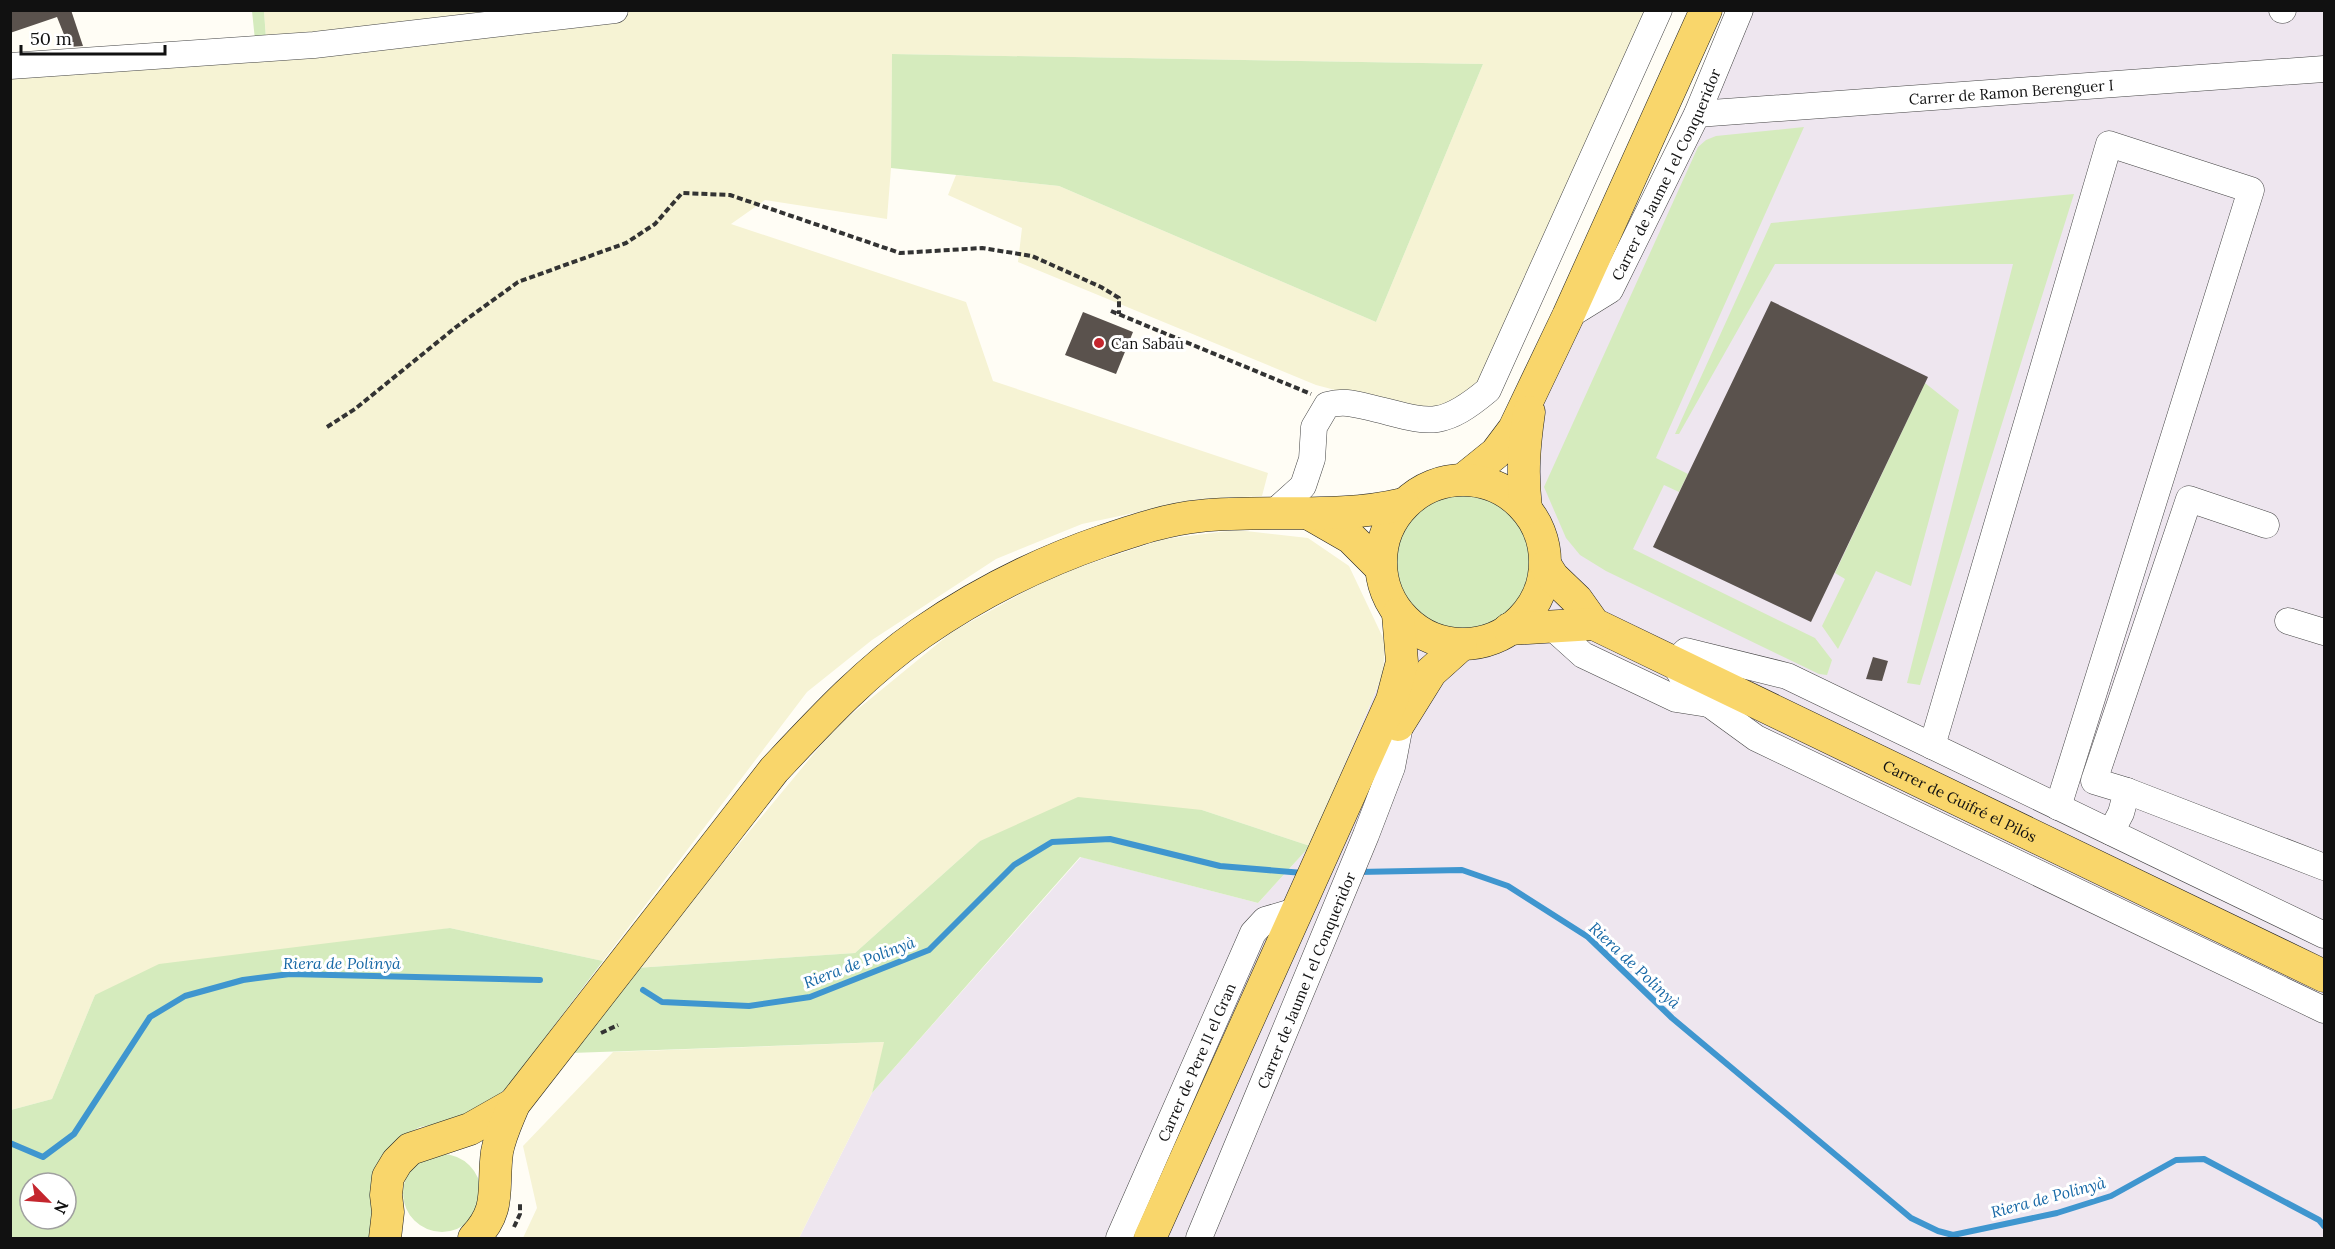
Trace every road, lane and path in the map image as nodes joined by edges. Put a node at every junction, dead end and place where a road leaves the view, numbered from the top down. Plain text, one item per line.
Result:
1 (615, 10) edge
2 (1659, 10) edge
3 (1706, 10) edge
4 (1740, 10) edge
5 (10, 66) edge
6 (2325, 69) edge
7 (1697, 114) junction
8 (1111, 311) dead end
9 (1119, 314) junction
10 (1568, 316) junction
11 (1533, 392) junction
12 (1327, 405) junction
13 (327, 427) dead end
14 (1312, 459) junction
15 (1465, 478) junction
16 (1403, 504) junction
17 (1526, 509) junction
18 (1273, 513) junction
19 (1322, 514) junction
20 (2266, 525) dead end
21 (1546, 566) junction
22 (1380, 567) junction
23 (1398, 614) junction
24 (2288, 621) dead end
25 (1594, 624) junction
26 (1553, 627) junction
27 (1509, 628) junction
28 (2325, 632) edge
29 (1461, 645) junction
30 (1674, 663) junction
31 (1708, 705) junction
32 (1401, 720) junction
33 (1932, 746) junction
34 (2127, 791) junction
35 (2058, 807) junction
36 (2110, 832) junction
37 (1328, 855) junction
38 (2325, 867) edge
39 (1307, 899) junction
40 (2325, 935) edge
41 (2325, 976) edge
42 (2325, 1010) edge
43 (618, 1025) dead end
44 (597, 1035) dead end
45 (514, 1104) junction
46 (428, 1141) junction
47 (508, 1191) junction
48 (387, 1225) edge
49 (512, 1230) dead end
50 (408, 1239) edge
51 (474, 1239) edge
52 (1119, 1239) edge
53 (1150, 1239) edge
54 (1171, 1239) edge
55 (1199, 1239) edge

1 - 5 street
2 - 12 street
3 - 10 main road
4 - 7 street, Carrer de Jaume I el Conqueridor
6 - 7 street, Carrer de Ramon Berenguer I
7 - 10 street, Carrer de Jaume I el Conqueridor
8 - 9 path
9 - 12 path
9 - 13 path
10 - 11 main road
11 - 15 main road
11 - 17 main road
12 - 14 street
14 - 18 street
14 - 19 street
15 - 16 main road
15 - 17 main road
16 - 19 main road
16 - 22 main road
17 - 21 main road
18 - 19 main road
18 - 45 main road
19 - 22 main road
20 - 34 street
21 - 25 main road, Carrer de Guifré el Pilós
21 - 27 main road
22 - 23 main road
23 - 29 main road
23 - 37 main road
24 - 28 street
25 - 26 main road
25 - 30 main road, Carrer de Guifré el Pilós
26 - 27 main road
26 - 31 street
27 - 29 main road
29 - 32 main road
30 - 31 street
30 - 33 street
30 - 41 main road, Carrer de Guifré el Pilós
31 - 42 street
32 - 37 main road
32 - 55 street, Carrer de Jaume I el Conqueridor
33 - 35 street
33 - 35 street
34 - 36 street
34 - 38 street
35 - 36 street
36 - 40 street
37 - 39 main road
39 - 52 street, Carrer de Pere II el Gran
39 - 53 main road
39 - 54 main road
43 - 44 path
45 - 46 main road
45 - 47 main road
46 - 47 main road
46 - 48 main road
47 - 49 path
47 - 51 main road
48 - 50 main road

